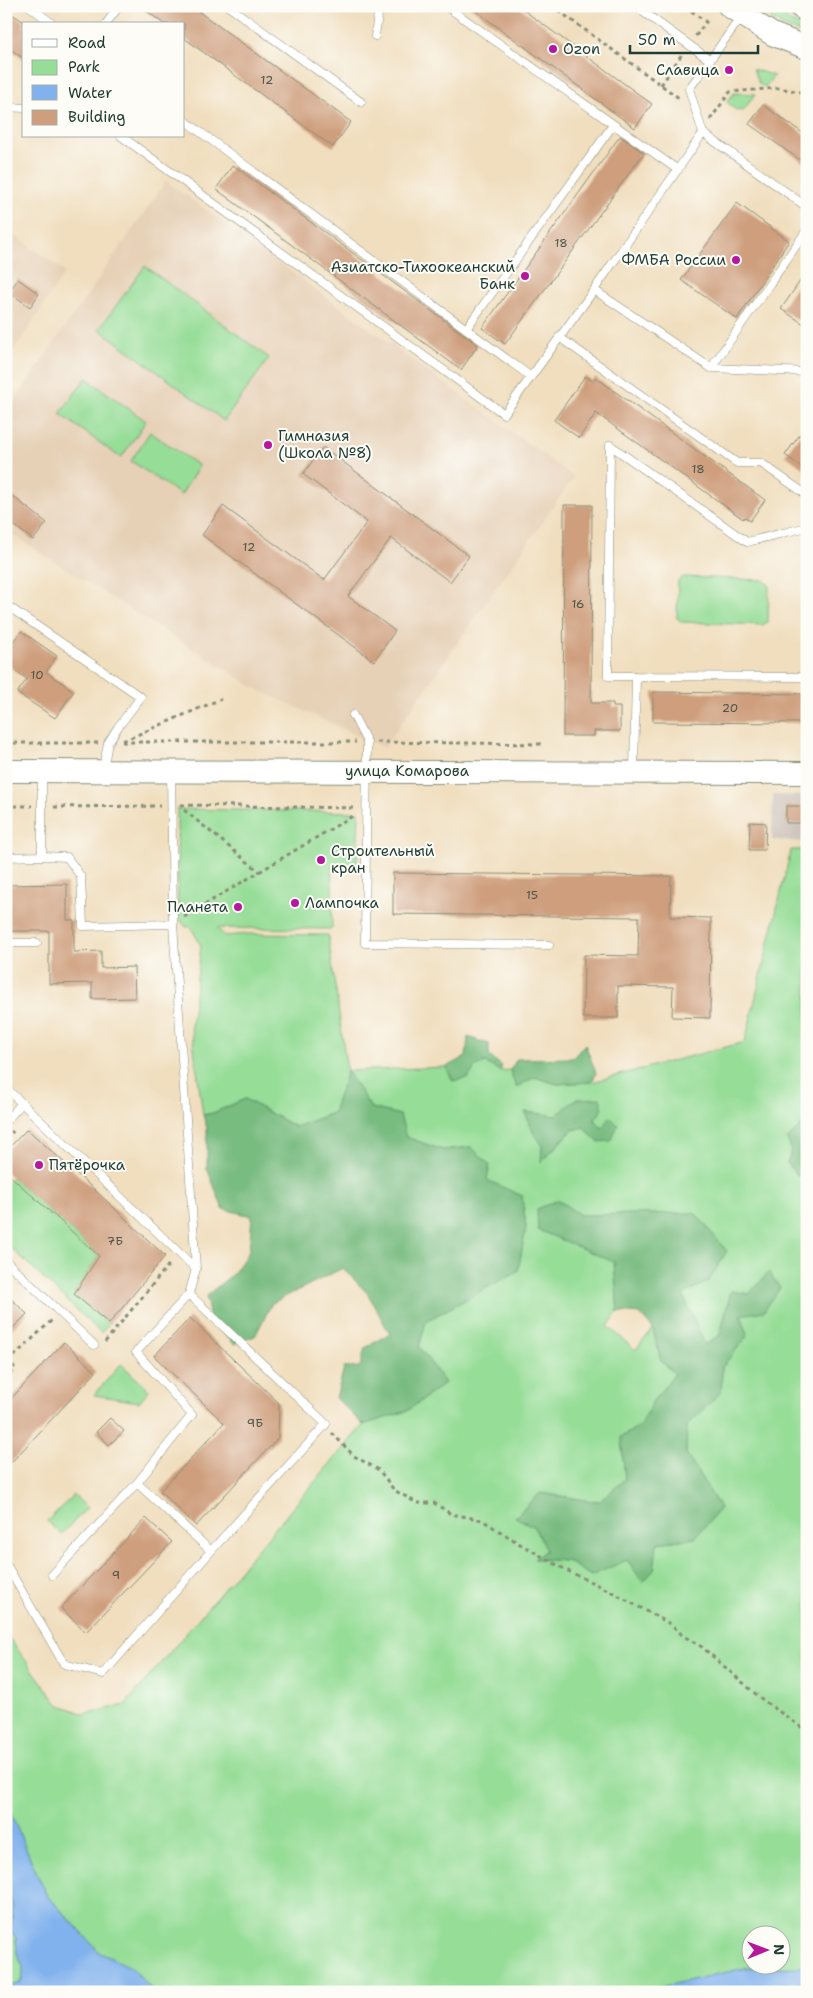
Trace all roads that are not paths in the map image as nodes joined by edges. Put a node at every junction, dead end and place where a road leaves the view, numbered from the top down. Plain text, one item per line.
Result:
1 (29, 6) edge
2 (119, 6) edge
3 (228, 6) edge
4 (379, 6) edge
5 (446, 6) edge
6 (635, 6) edge
7 (799, 6) edge
8 (807, 10) edge
9 (735, 11) edge
10 (50, 22) edge
11 (107, 22) edge
12 (376, 36) dead end
13 (807, 48) edge
14 (710, 60) junction
15 (361, 102) dead end
16 (6, 107) edge
17 (22, 108) edge
18 (185, 121) edge
19 (614, 125) junction
20 (703, 133) junction
21 (123, 138) edge
22 (678, 170) junction
23 (807, 206) edge
24 (807, 230) edge
25 (594, 290) junction
26 (466, 329) junction
27 (559, 337) junction
28 (711, 368) junction
29 (807, 372) edge
30 (530, 377) junction
31 (807, 495) edge
32 (807, 527) edge
33 (6, 605) edge
34 (636, 676) junction
35 (807, 677) edge
36 (353, 715) dead end
37 (6, 771) edge
38 (42, 771) junction
39 (102, 771) junction
40 (171, 771) junction
41 (366, 772) junction
42 (634, 772) junction
43 (807, 773) edge
44 (42, 856) junction
45 (6, 857) edge
46 (173, 924) junction
47 (6, 943) edge
48 (37, 943) dead end
49 (549, 945) dead end
50 (6, 1088) edge
51 (22, 1103) junction
52 (6, 1121) edge
53 (6, 1261) edge
54 (196, 1269) junction
55 (190, 1294) junction
56 (98, 1345) road end
57 (137, 1483) junction
58 (211, 1551) junction
59 (6, 1564) edge
60 (52, 1575) dead end

1 - 10 lane
2 - 11 lane
3 - 15 lane
4 - 12 lane
5 - 19 lane
6 - 14 lane
7 - 8 street
9 - 13 street
9 - 14 lane
14 - 20 lane
16 - 17 lane
18 - 26 lane
19 - 22 lane
19 - 26 lane
20 - 22 lane
20 - 23 lane
21 - 30 lane
22 - 25 lane
24 - 28 lane
25 - 27 lane
25 - 28 lane
26 - 30 lane
27 - 30 lane
27 - 31 lane
28 - 29 lane
32 - 34 lane
33 - 39 lane
34 - 35 lane
34 - 42 lane
36 - 41 lane
37 - 38 street, улица Комарова
38 - 39 street, улица Комарова
38 - 44 lane
39 - 40 street, улица Комарова
40 - 41 street, улица Комарова
40 - 46 lane
41 - 42 street, улица Комарова
41 - 49 lane
42 - 43 street, улица Комарова
44 - 45 lane
44 - 46 lane
46 - 54 lane
47 - 48 lane
50 - 51 lane
51 - 52 lane
51 - 54 lane
53 - 56 lane
54 - 55 lane
55 - 57 lane
55 - 58 lane
57 - 58 lane
57 - 60 lane
58 - 59 lane

